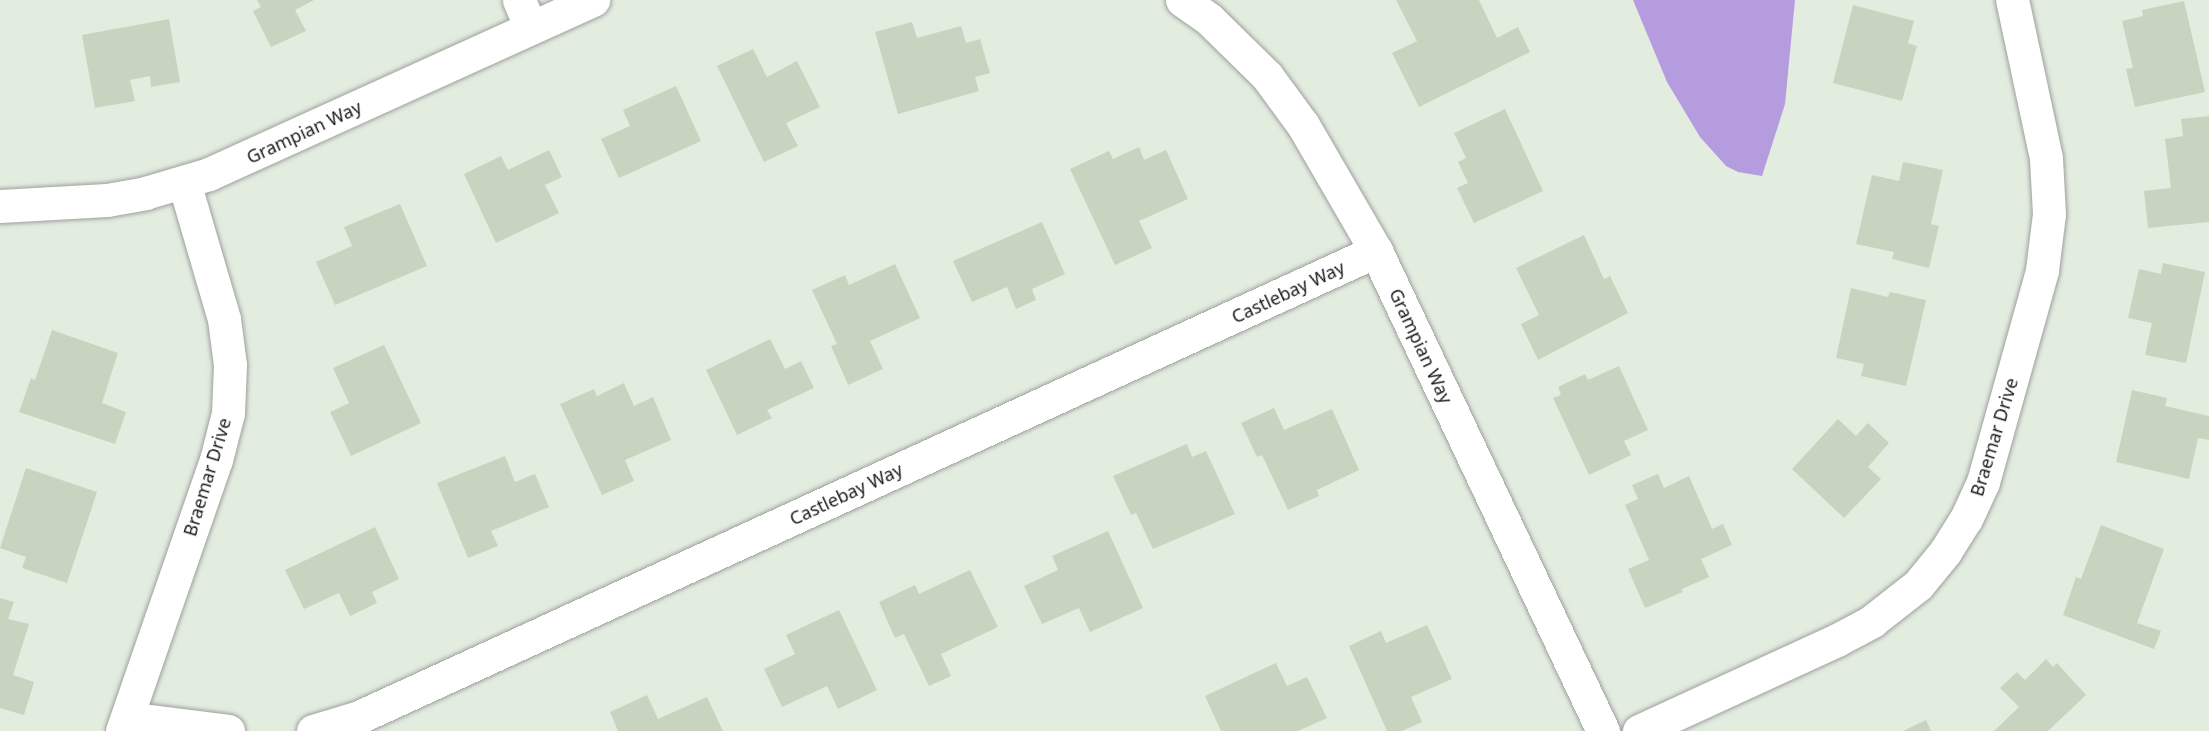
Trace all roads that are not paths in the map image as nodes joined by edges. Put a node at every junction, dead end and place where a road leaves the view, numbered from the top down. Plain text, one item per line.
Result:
1 (593, 0) edge
2 (1182, 0) edge
3 (2012, 0) edge
4 (525, 14) edge
5 (184, 182) junction
6 (0, 206) edge
7 (1377, 251) junction
8 (124, 724) edge
9 (228, 731) edge
10 (313, 731) edge
11 (1603, 731) edge
12 (1639, 731) edge

1 - 4 street, Grampian Way
2 - 7 street, Grampian Way
3 - 12 street, Braemar Drive
4 - 5 street, Grampian Way
5 - 6 street, Grampian Way
5 - 8 street, Braemar Drive
7 - 10 street, Castlebay Way
7 - 11 street, Grampian Way
8 - 9 street

